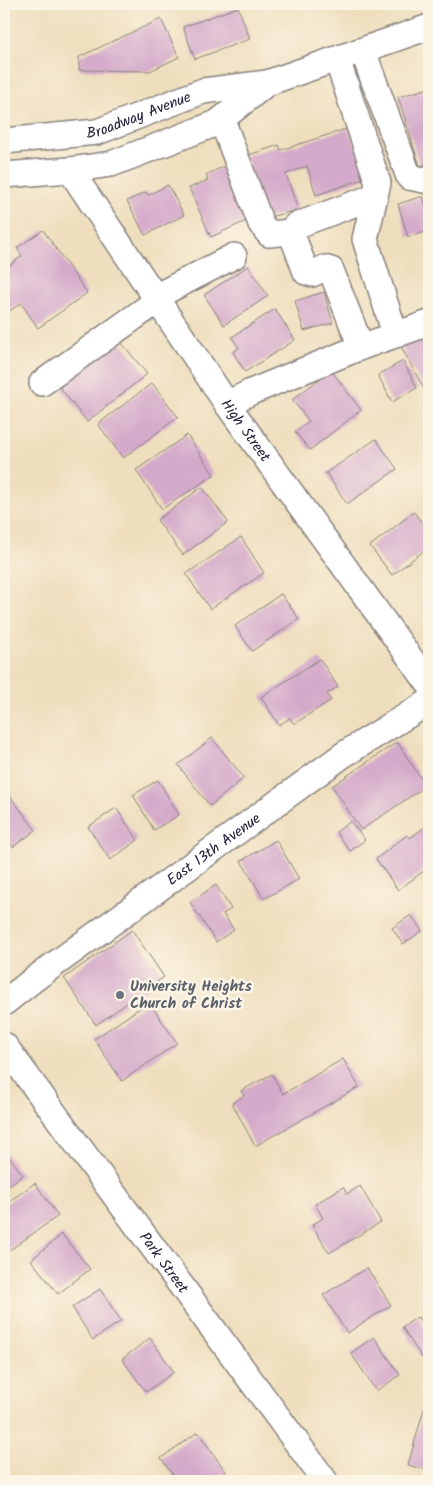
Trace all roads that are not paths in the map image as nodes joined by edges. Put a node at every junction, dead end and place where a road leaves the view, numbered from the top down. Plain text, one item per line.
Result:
1 (429, 27) edge
2 (362, 51) junction
3 (337, 59) junction
4 (267, 83) junction
5 (222, 120) junction
6 (5, 139) edge
7 (70, 170) junction
8 (13, 175) edge
9 (429, 182) edge
10 (375, 196) junction
11 (291, 232) junction
12 (234, 256) dead end
13 (156, 299) junction
14 (429, 323) edge
15 (395, 334) junction
16 (361, 347) junction
17 (42, 383) dead end
18 (227, 404) junction
19 (429, 684) edge
20 (429, 702) edge
21 (4, 1003) edge
22 (4, 1045) edge
23 (325, 1481) edge

1 - 2 street, Broadway Avenue
2 - 3 street, Broadway Avenue
2 - 9 street
3 - 4 street, Broadway Avenue
3 - 10 street
4 - 5 street, Broadway Avenue
4 - 6 street, Broadway Avenue
5 - 7 street, Broadway Avenue
5 - 11 street
7 - 8 street, Broadway Avenue
7 - 13 street, High Street
10 - 11 street
10 - 15 street
11 - 16 street
12 - 13 street
13 - 17 street
13 - 18 street, High Street
14 - 15 street
15 - 16 street
16 - 18 street
18 - 19 street, High Street
20 - 21 street, East 13th Avenue
22 - 23 street, Park Street

